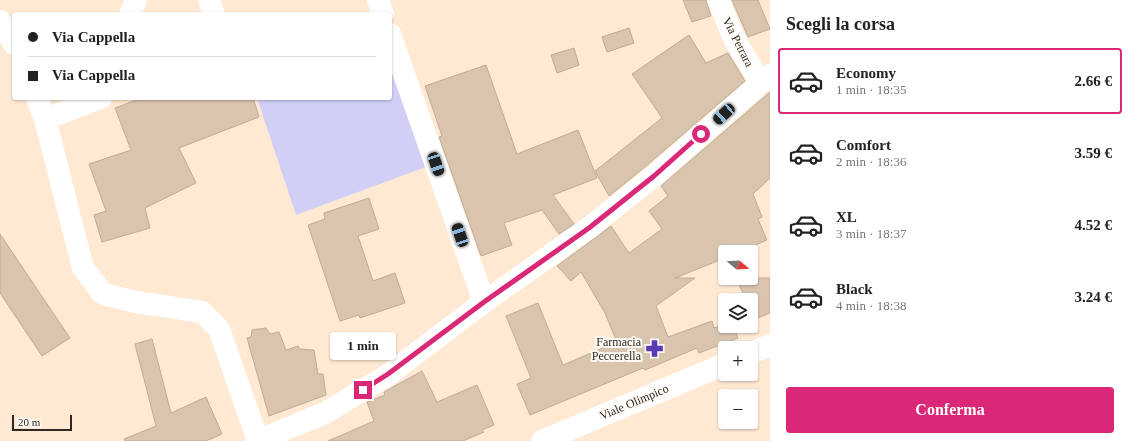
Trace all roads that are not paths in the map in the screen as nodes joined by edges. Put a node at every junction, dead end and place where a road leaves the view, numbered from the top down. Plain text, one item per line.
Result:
1 (136, 0) edge
2 (209, 0) edge
3 (378, 0) edge
4 (718, 0) edge
5 (131, 12) edge
6 (213, 12) edge
7 (382, 12) edge
8 (0, 21) edge
9 (392, 40) edge
10 (12, 41) edge
11 (765, 79) edge
12 (38, 100) edge
13 (96, 100) edge
14 (45, 120) junction
15 (484, 302) junction
16 (770, 344) edge
17 (758, 350) edge
18 (718, 367) edge
19 (258, 441) edge
20 (542, 441) edge

1 - 5 street
2 - 6 street
3 - 7 street
4 - 11 street, Via Petrara
8 - 10 street
9 - 15 street
11 - 15 street
12 - 14 street
13 - 14 street
14 - 19 street
15 - 19 street
16 - 17 street
18 - 20 street, Viale Olimpico

